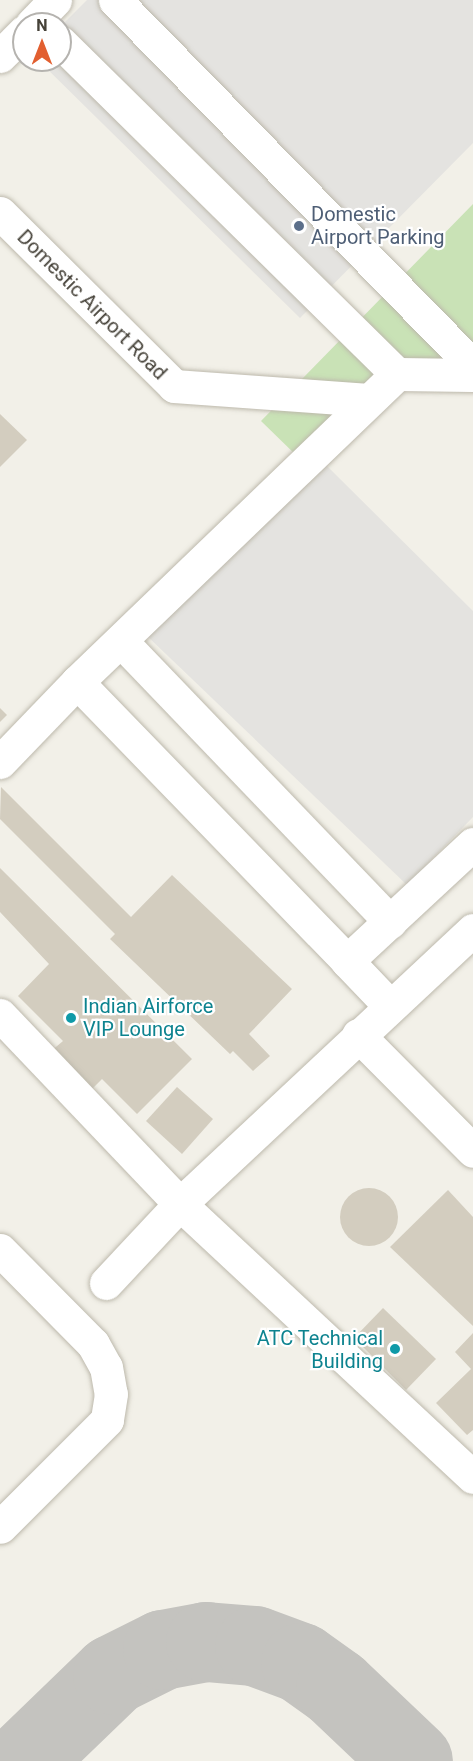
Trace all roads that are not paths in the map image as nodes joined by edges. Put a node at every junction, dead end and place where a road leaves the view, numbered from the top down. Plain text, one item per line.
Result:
1 (115, 0) edge
2 (12, 45) edge
3 (72, 54) edge
4 (0, 56) edge
5 (0, 213) edge
6 (473, 366) edge
7 (397, 374) junction
8 (473, 375) edge
9 (368, 400) junction
10 (121, 641) junction
11 (77, 682) junction
12 (0, 762) edge
13 (473, 844) edge
14 (390, 922) junction
15 (473, 930) edge
16 (347, 961) junction
17 (390, 1006) junction
18 (0, 1015) edge
19 (358, 1035) junction
20 (473, 1151) edge
21 (180, 1204) junction
22 (0, 1250) edge
23 (106, 1283) dead end
24 (473, 1477) edge
25 (0, 1527) edge

1 - 6 lane
2 - 4 lane
3 - 7 lane
5 - 9 lane, Domestic Airport Road
7 - 8 lane
7 - 9 lane
9 - 10 lane
10 - 11 lane
10 - 14 lane
11 - 12 lane
11 - 16 lane
13 - 14 lane
14 - 16 lane
15 - 17 lane
16 - 17 lane
17 - 19 lane
18 - 21 lane
19 - 20 lane
19 - 21 lane
21 - 23 lane
21 - 24 lane
22 - 25 lane

